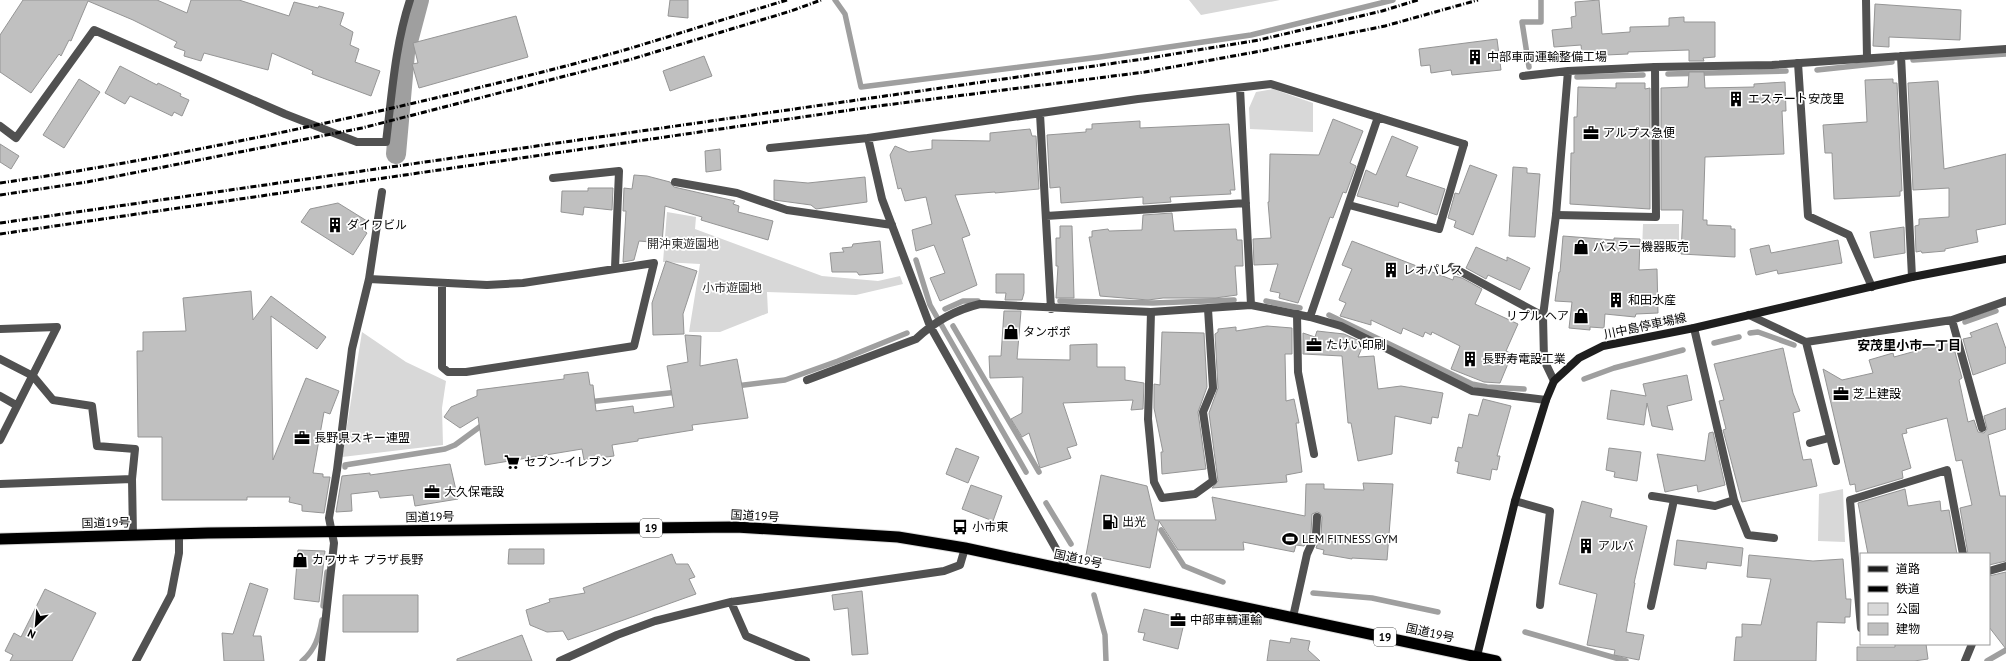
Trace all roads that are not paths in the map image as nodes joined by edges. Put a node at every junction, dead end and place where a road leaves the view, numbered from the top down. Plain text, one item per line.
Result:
1 (410, 0) edge
2 (1866, 0) edge
3 (2006, 49) edge
4 (1901, 56) junction
5 (1867, 58) junction
6 (1798, 63) junction
7 (1655, 67) junction
8 (1568, 71) junction
9 (1523, 76) dead end
10 (1240, 88) junction
11 (1040, 114) junction
12 (1378, 117) junction
13 (0, 126) edge
14 (868, 138) junction
15 (770, 148) dead end
16 (552, 178) dead end
17 (674, 182) dead end
18 (382, 192) dead end
19 (1246, 203) junction
20 (1349, 205) junction
21 (1556, 215) junction
22 (1046, 216) junction
23 (892, 225) junction
24 (2006, 259) edge
25 (1452, 267) dead end
26 (615, 268) junction
27 (1912, 277) junction
28 (369, 279) junction
29 (442, 283) junction
30 (1872, 287) junction
31 (2006, 300) edge
32 (1251, 305) junction
33 (1051, 309) junction
34 (1208, 309) junction
35 (1151, 312) junction
36 (1297, 314) junction
37 (1749, 315) junction
38 (1543, 316) junction
39 (1310, 317) junction
40 (1952, 320) junction
41 (932, 325) junction
42 (1694, 328) junction
43 (0, 329) edge
44 (1806, 342) junction
45 (0, 359) edge
46 (33, 376) junction
47 (807, 380) dead end
48 (1554, 381) junction
49 (0, 396) edge
50 (1546, 400) junction
51 (16, 406) junction
52 (1982, 428) dead end
53 (1829, 438) junction
54 (0, 440) edge
55 (1810, 443) dead end
56 (1314, 454) dead end
57 (1836, 461) dead end
58 (132, 479) junction
59 (0, 484) edge
60 (1652, 496) dead end
61 (1674, 500) junction
62 (1734, 500) junction
63 (1515, 501) junction
64 (1317, 517) dead end
65 (331, 531) junction
66 (179, 534) junction
67 (133, 536) junction
68 (1774, 538) dead end
69 (0, 539) edge
70 (965, 548) junction
71 (1963, 553) edge
72 (2006, 566) edge
73 (1068, 570) junction
74 (1990, 571) edge
75 (731, 602) junction
76 (1540, 606) dead end
77 (1651, 606) dead end
78 (1860, 616) edge
79 (1293, 617) junction
80 (1972, 645) edge
81 (1477, 656) junction
82 (136, 661) edge
83 (321, 661) edge
84 (560, 661) edge
85 (806, 661) edge
86 (1496, 661) edge
87 (1965, 661) edge

1 - 13 street
2 - 5 street
3 - 4 street
4 - 5 street
4 - 27 street
5 - 6 street
6 - 7 street
6 - 30 street
7 - 8 street
7 - 21 street
8 - 9 street
8 - 21 street
10 - 11 street
10 - 12 street
10 - 19 street
11 - 14 street
11 - 22 street
12 - 20 street
12 - 20 street
14 - 15 street
14 - 23 street
16 - 26 street
17 - 23 street
18 - 28 street
19 - 22 street
19 - 32 street
20 - 39 street
21 - 38 street
22 - 33 street
23 - 41 street
24 - 27 main road, 川中島停車場線
25 - 38 street
26 - 29 street
26 - 29 street
27 - 30 main road, 川中島停車場線
28 - 29 street
28 - 65 street
30 - 37 main road, 川中島停車場線
31 - 40 street
32 - 34 street
32 - 36 street
33 - 35 street
33 - 41 street
34 - 35 street
34 - 35 street
36 - 39 street
36 - 56 street
37 - 42 main road, 川中島停車場線
37 - 44 street
38 - 48 street
39 - 50 street
40 - 44 street
40 - 52 street
41 - 47 street
41 - 73 street
42 - 48 main road, 川中島停車場線
42 - 62 street
43 - 46 street
44 - 53 street
45 - 46 street
46 - 51 street
46 - 58 street
48 - 50 main road, 川中島停車場線
49 - 51 street
50 - 63 main road, 川中島停車場線
51 - 54 street
53 - 55 street
53 - 57 street
58 - 59 street
58 - 67 street
60 - 61 street
61 - 62 street
61 - 77 street
62 - 68 street
63 - 76 street
63 - 81 main road, 川中島停車場線
64 - 79 street
65 - 66 highway, 国道19号 / 19
65 - 70 highway, 国道19号 / 19
65 - 83 street
66 - 67 highway, 国道19号 / 19
66 - 82 street
67 - 69 highway, 国道19号 / 19
70 - 73 highway, 国道19号 / 19
70 - 75 street
71 - 78 street
72 - 74 street
73 - 79 highway, 国道19号 / 19
75 - 84 street
75 - 85 street
79 - 81 highway, 国道19号 / 19
80 - 87 street
81 - 86 highway, 国道19号 / 19

